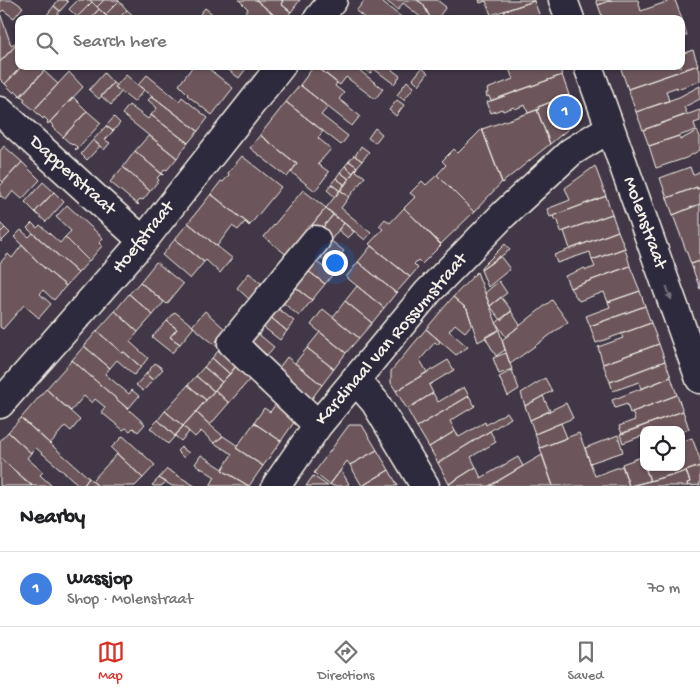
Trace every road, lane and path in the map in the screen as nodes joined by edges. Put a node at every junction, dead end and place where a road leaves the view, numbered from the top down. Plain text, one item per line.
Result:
1 (333, 0) edge
2 (563, 0) edge
3 (321, 15) edge
4 (569, 15) edge
5 (277, 70) edge
6 (589, 70) edge
7 (0, 111) edge
8 (610, 128) junction
9 (316, 240) dead end
10 (143, 241) junction
11 (356, 379) junction
12 (700, 379) edge
13 (0, 404) edge
14 (318, 425) junction
15 (276, 486) edge
16 (425, 486) edge

1 - 3 street
2 - 4 street
5 - 10 street, Hoefstraat
6 - 8 street, Molenstraat
7 - 10 street, Dapperstraat
8 - 11 street, Kardinaal van Rossumstraat
8 -> 12 street, Molenstraat
9 - 14 street
10 - 13 street, Hoefstraat
11 - 14 street, Kardinaal van Rossumstraat
11 - 16 street
14 - 15 street, Kardinaal van Rossumstraat

